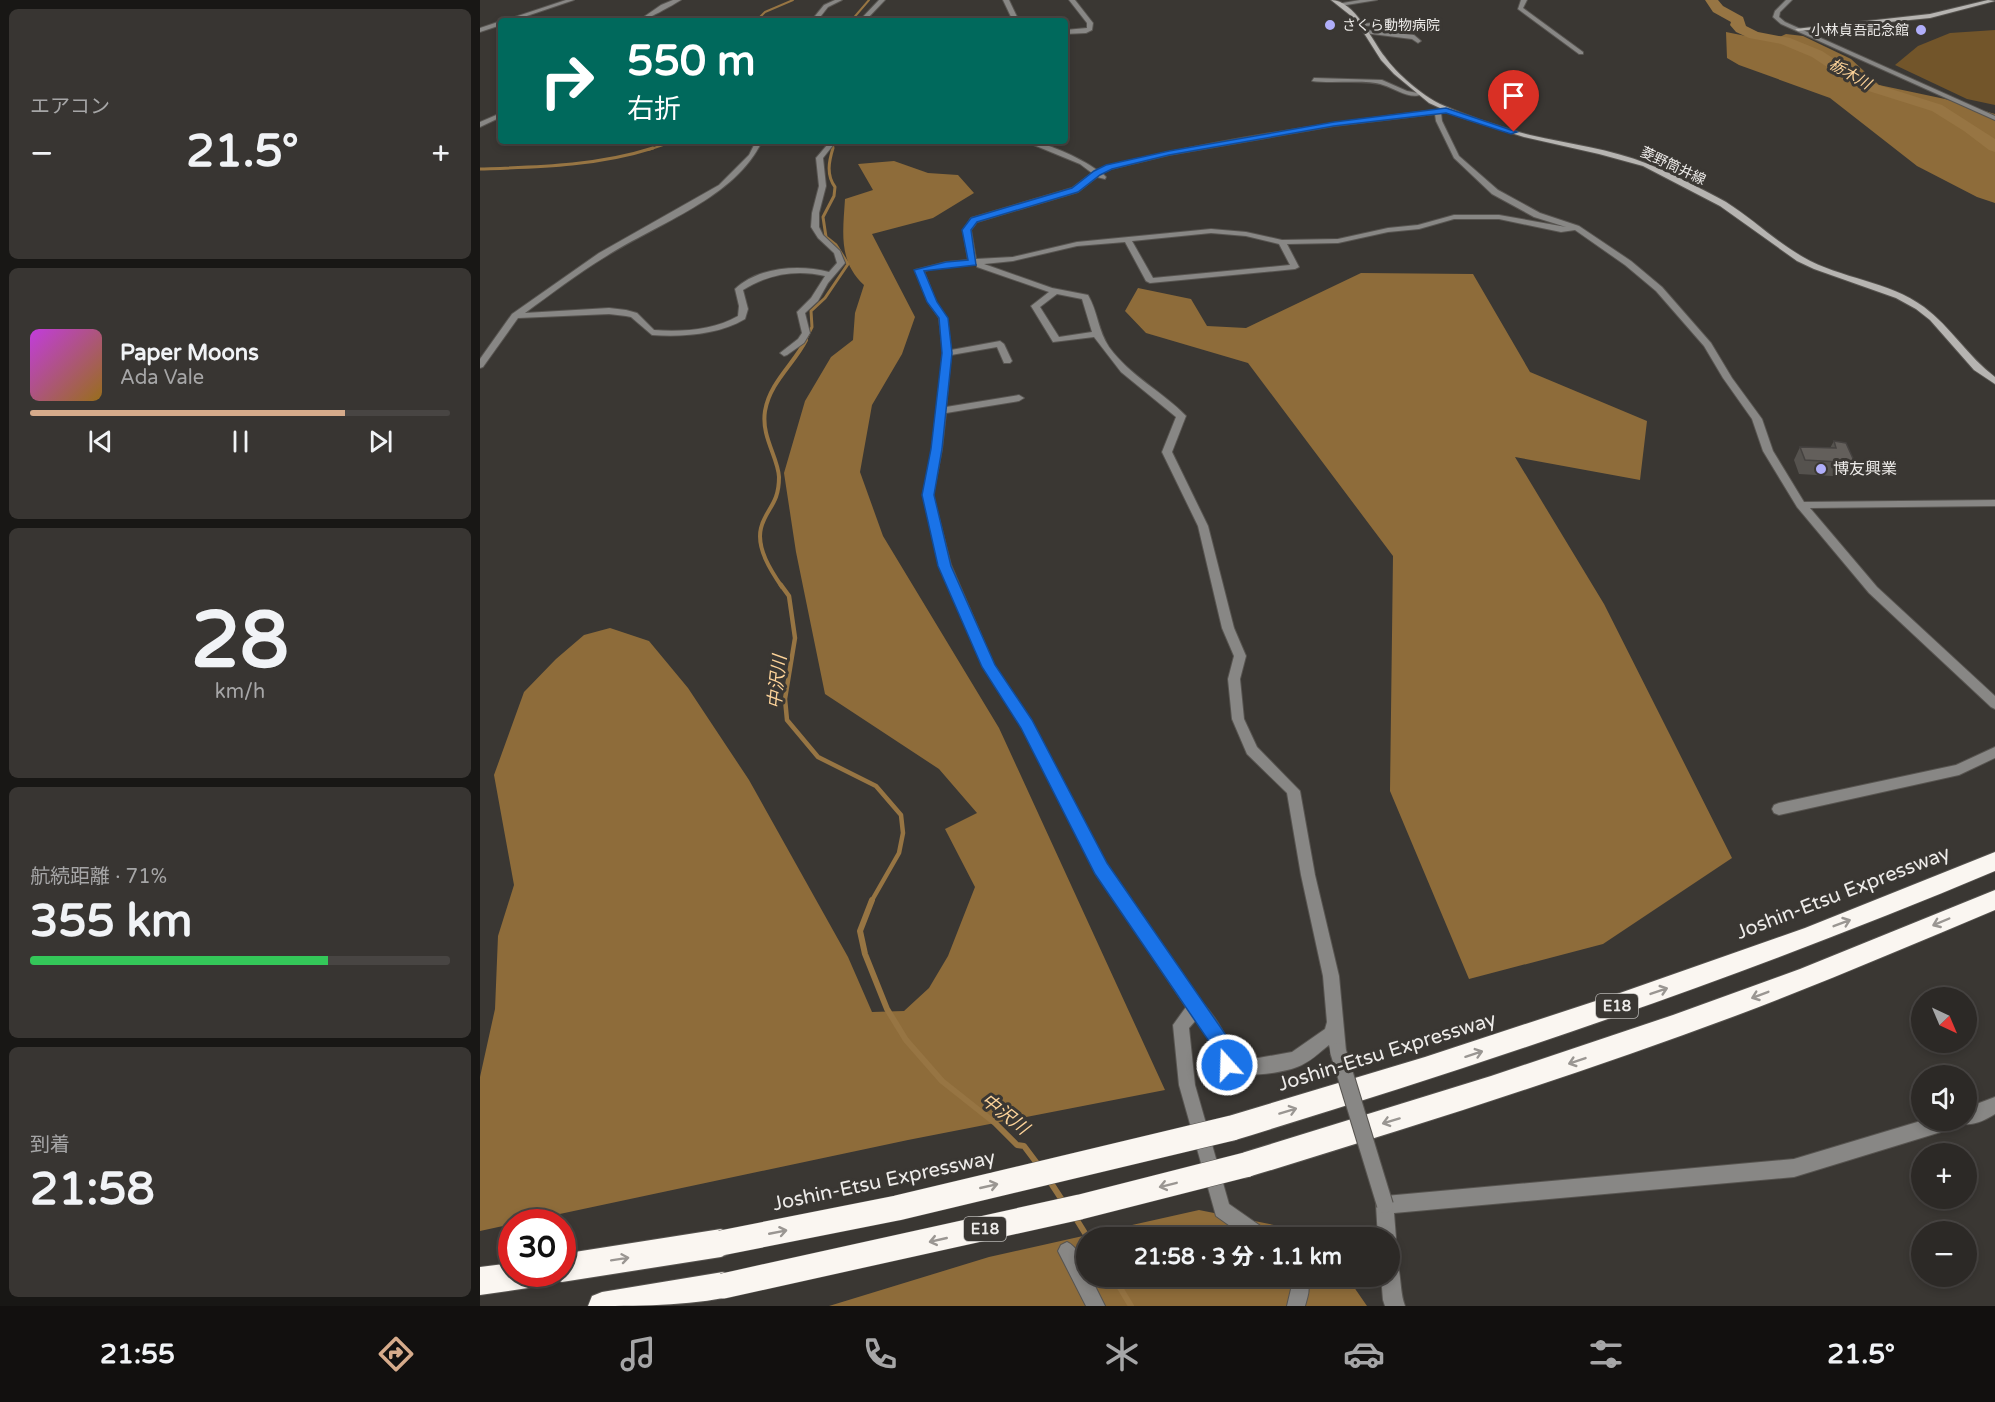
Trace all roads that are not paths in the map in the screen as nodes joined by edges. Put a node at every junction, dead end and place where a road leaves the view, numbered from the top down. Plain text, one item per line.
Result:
1 (571, 0) edge
2 (678, 0) edge
3 (839, 0) edge
4 (882, 0) edge
5 (1006, 0) edge
6 (1072, 0) edge
7 (1374, 0) edge
8 (1524, 0) edge
9 (1789, 0) edge
10 (1994, 0) edge
11 (1337, 2) edge
12 (515, 18) edge
13 (645, 18) edge
14 (816, 18) edge
15 (865, 18) edge
16 (1015, 18) edge
17 (1404, 22) dead end
18 (498, 24) edge
19 (1360, 24) junction
20 (1798, 29) junction
21 (480, 30) edge
22 (1068, 32) edge
23 (1366, 32) junction
24 (1418, 41) dead end
25 (1581, 53) dead end
26 (1314, 80) dead end
27 (1420, 94) junction
28 (1442, 112) junction
29 (498, 116) edge
30 (1995, 118) edge
31 (480, 125) edge
32 (758, 144) edge
33 (831, 144) edge
34 (1034, 144) edge
35 (1100, 175) junction
36 (1576, 228) junction
37 (1127, 238) junction
38 (1282, 242) junction
39 (973, 263) junction
40 (832, 275) junction
41 (1056, 291) junction
42 (515, 316) junction
43 (1096, 334) junction
44 (784, 353) dead end
45 (947, 353) junction
46 (1007, 360) dead end
47 (480, 365) edge
48 (1995, 381) edge
49 (1018, 399) dead end
50 (941, 411) junction
51 (1995, 503) edge
52 (1801, 506) junction
53 (1995, 704) edge
54 (1995, 752) edge
55 (1779, 809) dead end
56 (1995, 861) edge
57 (1995, 900) edge
58 (1331, 976) junction
59 (1197, 1007) junction
60 (1995, 1105) edge
61 (1977, 1114) edge
62 (1917, 1131) edge
63 (1385, 1205) junction
64 (1247, 1227) edge
65 (1386, 1227) edge
66 (1067, 1251) dead end
67 (576, 1266) edge
68 (498, 1278) edge
69 (480, 1281) edge
70 (1300, 1287) edge
71 (1391, 1287) edge
72 (602, 1306) edge
73 (1096, 1306) edge
74 (1296, 1306) edge
75 (1396, 1306) edge

1 - 12 street
2 - 13 street
3 - 14 street
4 - 15 street
5 - 16 street
6 - 22 street
7 - 11 street
8 - 25 street
9 - 20 street
10 - 20 main road
11 - 19 main road, 菱野筒井線
17 - 19 street
18 - 21 street
19 - 23 main road, 菱野筒井線
20 - 30 street
23 - 24 street
23 - 27 main road, 菱野筒井線
26 - 27 street
27 - 28 main road, 菱野筒井線
28 - 35 street
28 - 36 street
28 - 48 main road, 菱野筒井線
29 - 31 street
32 - 42 street
33 - 40 street
34 - 35 street
35 - 39 street
36 - 38 street
36 - 52 street
37 - 38 street
37 - 38 street
37 - 39 street
39 - 41 street
39 - 45 street
40 - 42 street
40 - 44 street
41 - 43 street
41 - 43 street
42 - 47 street
43 - 58 street
45 - 46 street
45 - 50 street
49 - 50 street
50 - 59 street
51 - 52 street
52 - 53 street
54 - 55 street
67 -> 56 highway, Joshin-Etsu Expressway / E18, bridge
57 -> 72 highway, E18, bridge
58 - 59 street
58 - 63 street, bridge
59 - 64 street
60 - 61 street
62 - 63 street
63 - 65 street
66 - 73 street
68 - 69 highway
70 - 74 street
71 - 75 street

